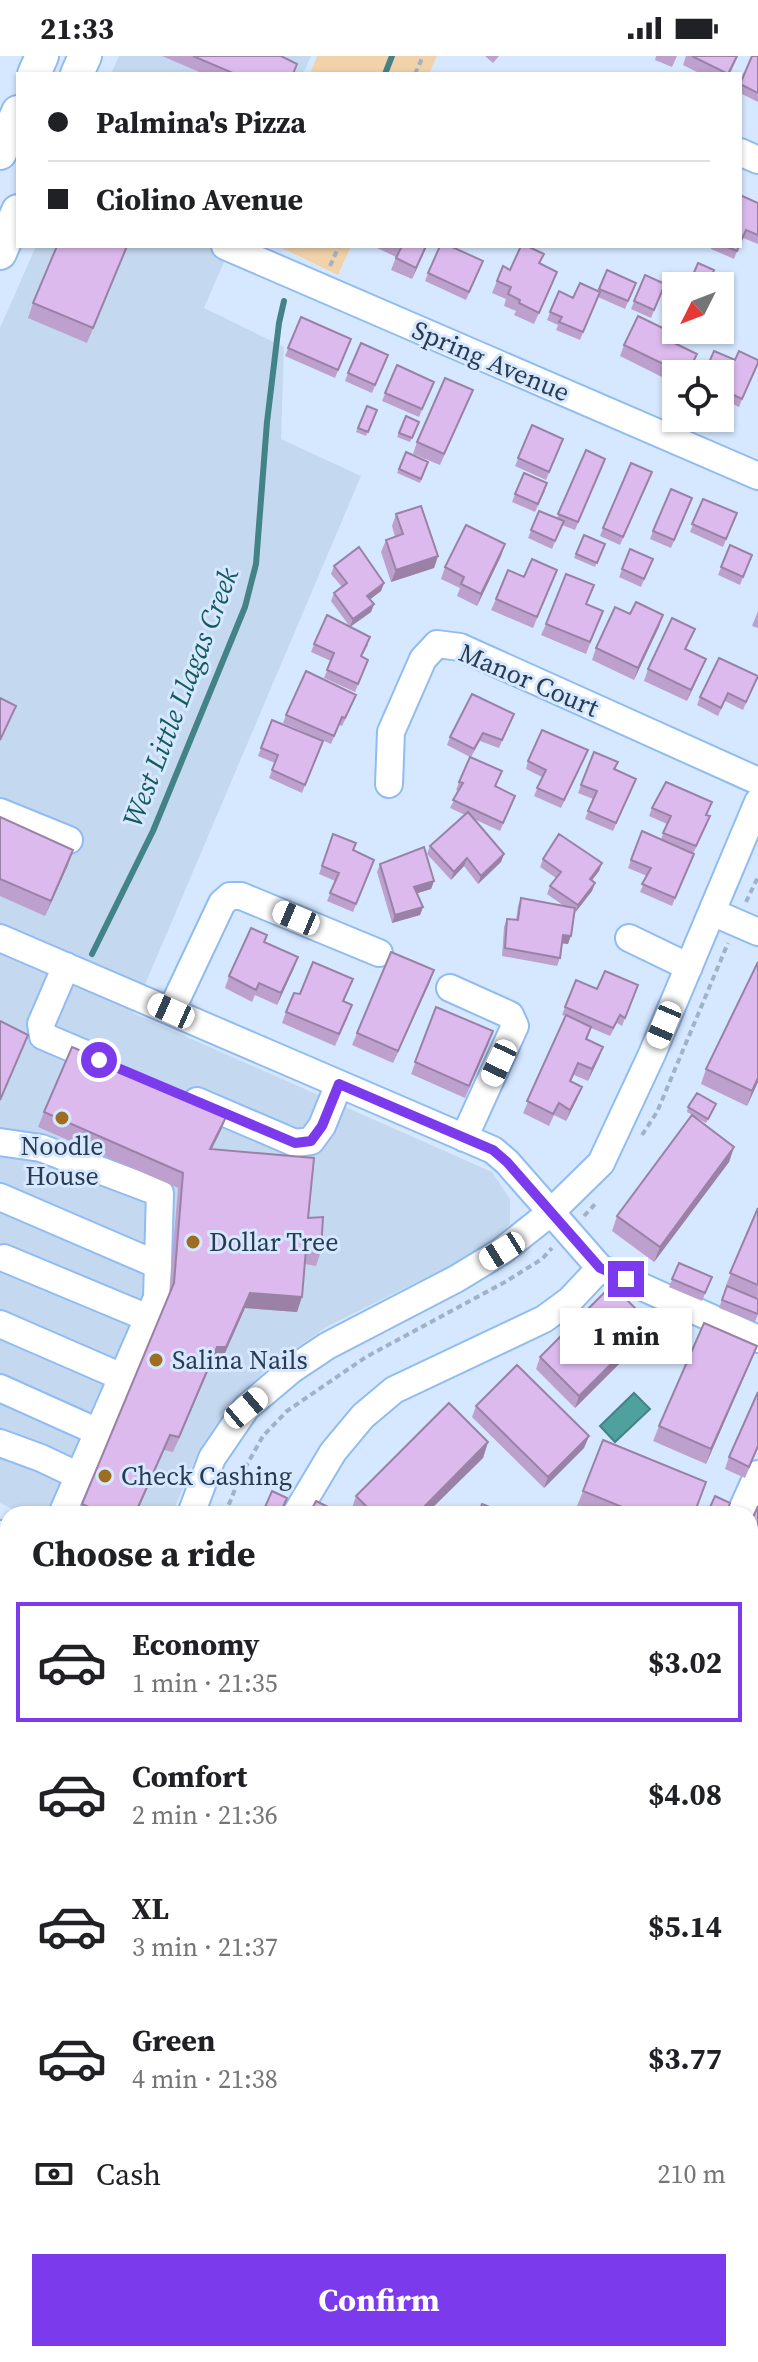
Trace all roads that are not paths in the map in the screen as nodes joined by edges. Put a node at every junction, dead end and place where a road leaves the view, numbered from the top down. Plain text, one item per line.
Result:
1 (16, 119) edge
2 (7, 153) edge
3 (16, 216) edge
4 (230, 248) edge
5 (0, 253) edge
6 (758, 476) edge
7 (758, 781) edge
8 (389, 784) dead end
9 (758, 802) edge
10 (0, 812) edge
11 (69, 840) dead end
12 (712, 912) junction
13 (758, 932) edge
14 (0, 938) edge
15 (629, 938) dead end
16 (379, 953) dead end
17 (66, 966) junction
18 (689, 967) junction
19 (450, 988) dead end
20 (171, 1011) junction
21 (127, 1072) edge
22 (339, 1084) junction
23 (169, 1089) edge
24 (464, 1138) junction
25 (0, 1142) edge
26 (0, 1197) edge
27 (550, 1213) junction
28 (1, 1260) edge
29 (158, 1265) junction
30 (600, 1268) junction
31 (148, 1318) junction
32 (0, 1324) edge
33 (758, 1339) edge
34 (122, 1377) junction
35 (0, 1388) edge
36 (98, 1432) junction
37 (0, 1443) edge
38 (758, 1474) edge
39 (79, 1476) junction
40 (66, 1506) edge
41 (194, 1506) edge
42 (301, 1506) edge
43 (744, 1506) edge

1 - 2 main road
3 - 5 main road
4 - 6 street, Spring Avenue
7 - 8 street, Manor Court
9 - 12 street
10 - 11 street
12 - 13 street
12 - 18 street
14 - 17 street
15 - 18 street
16 - 20 street
17 - 20 street
17 - 21 street
18 - 27 street
19 - 24 street
20 - 22 street
22 - 23 street
22 - 24 street
24 - 27 street
25 - 29 street
26 - 29 street
27 - 30 street
27 - 41 street
28 - 31 street
29 - 31 street
30 - 33 street
30 - 42 street
31 - 34 street
32 - 34 street
34 - 36 street
35 - 36 street
36 - 39 street
37 - 39 street
38 - 43 street
39 - 40 street

